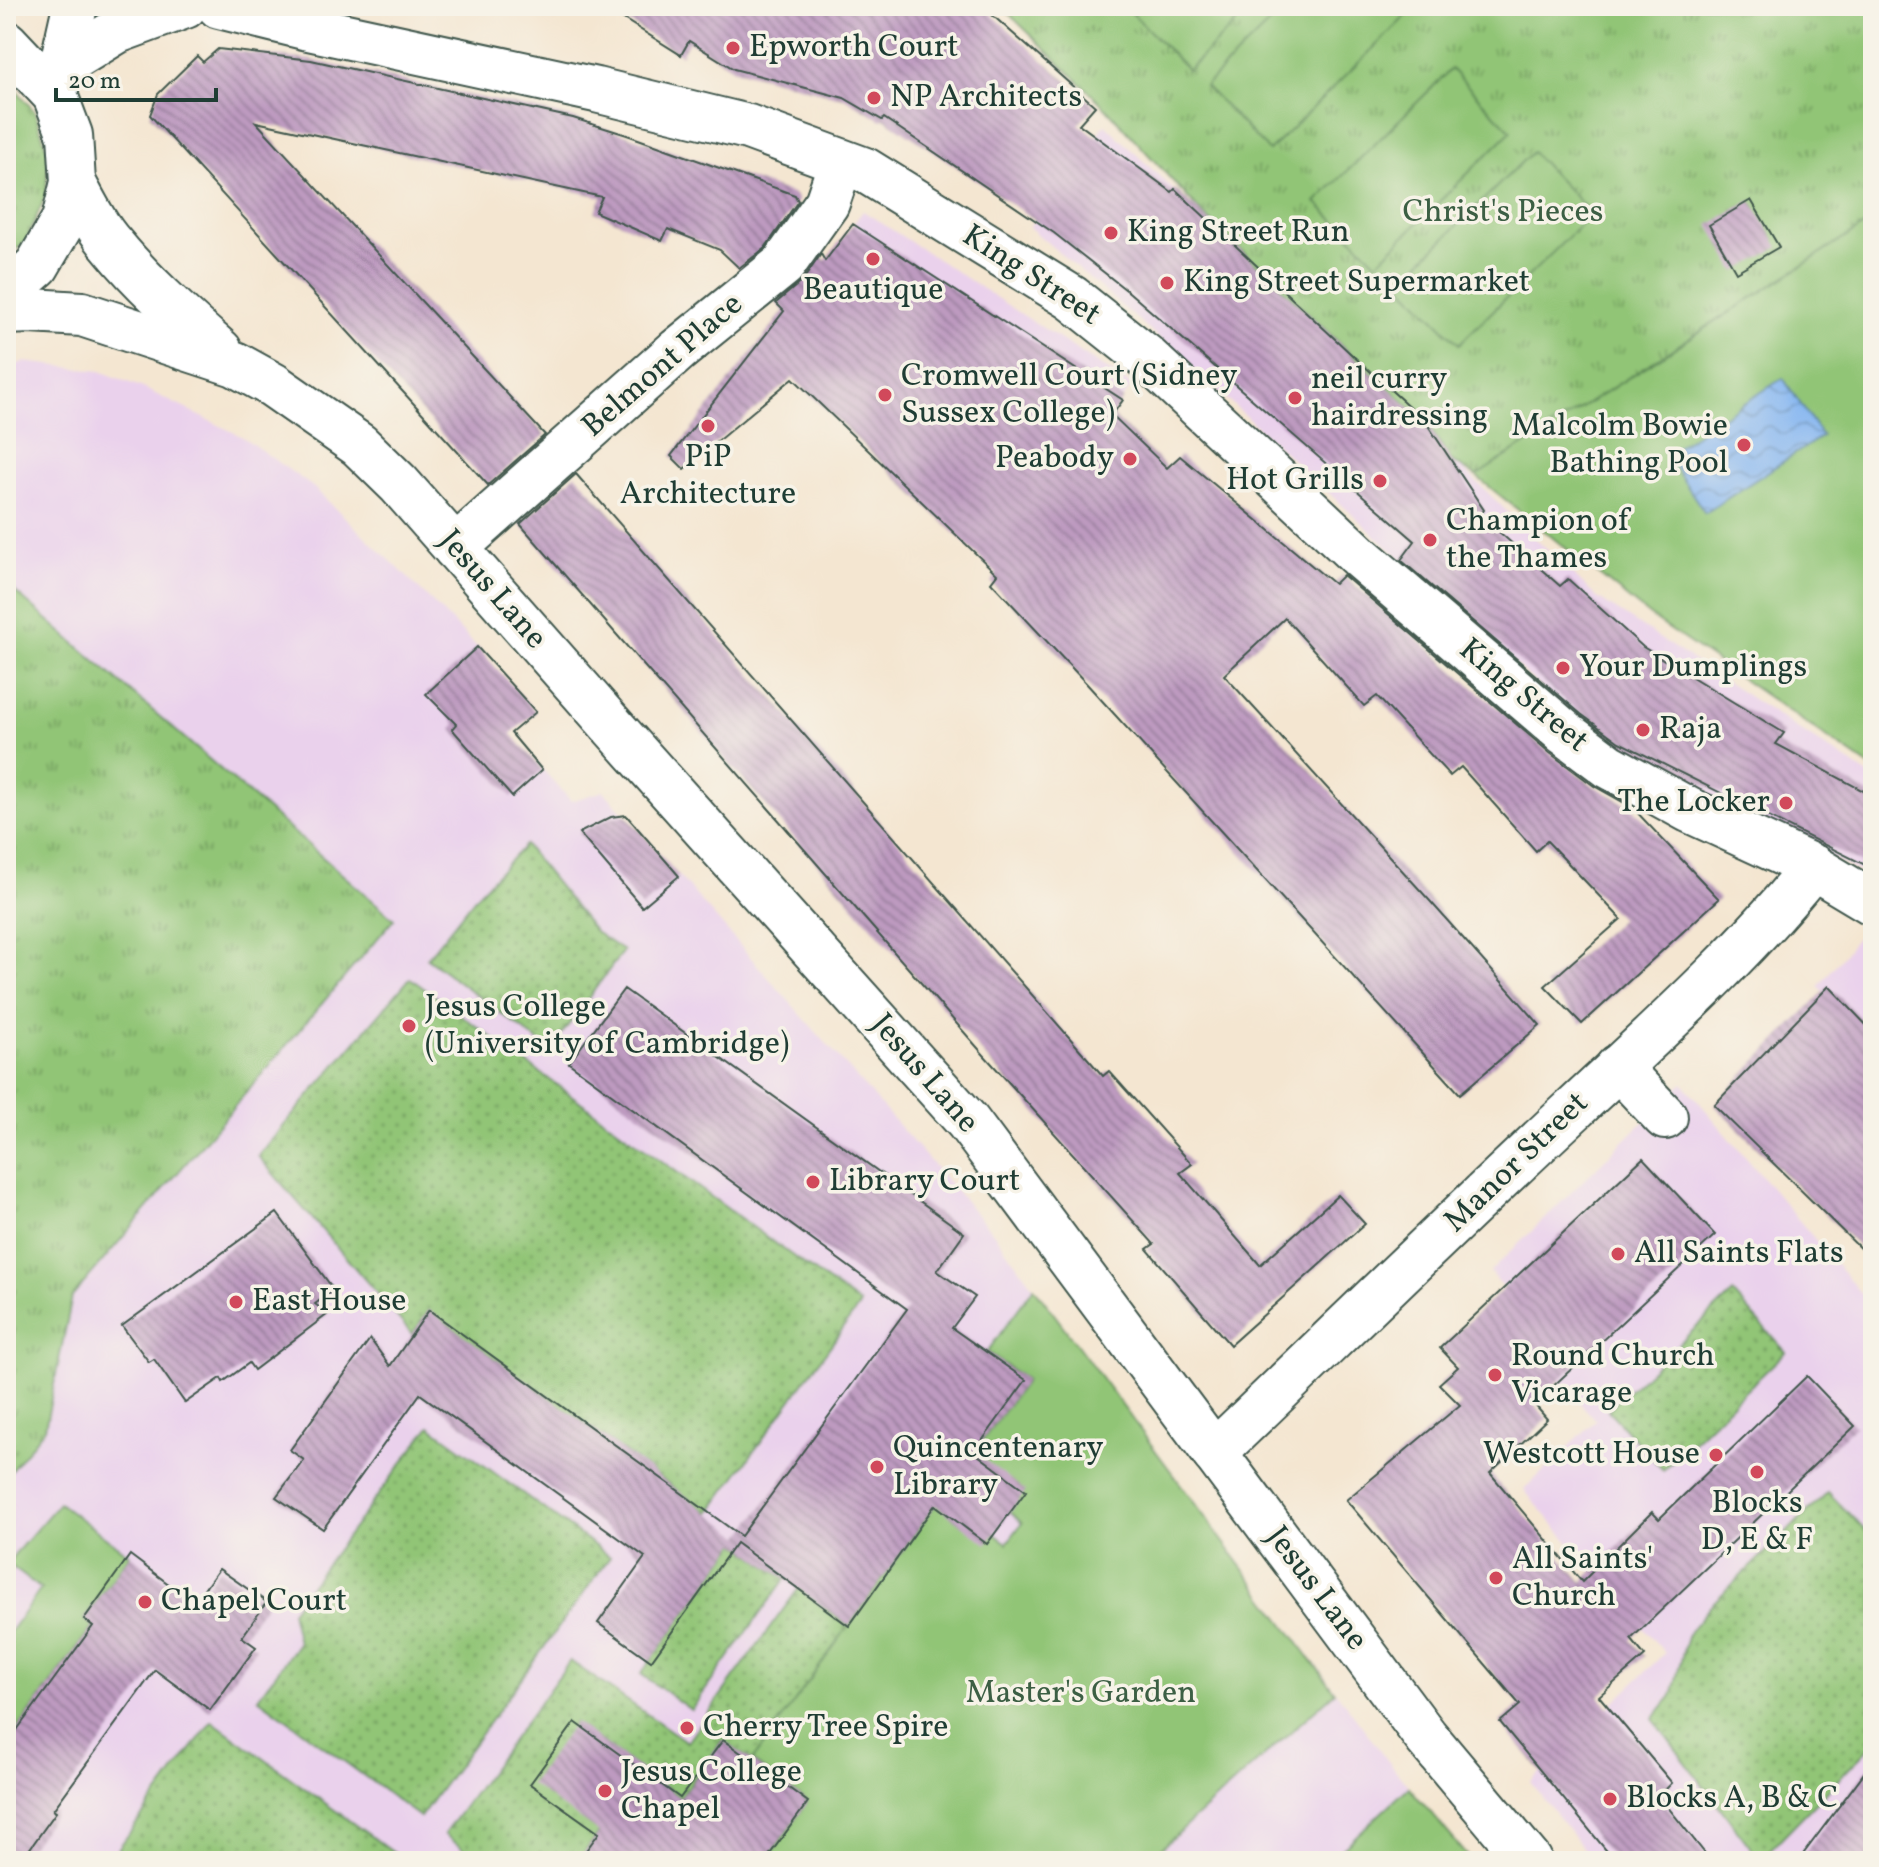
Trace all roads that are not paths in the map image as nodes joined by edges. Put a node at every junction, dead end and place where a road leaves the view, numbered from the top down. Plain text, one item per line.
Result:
1 (75, 6) edge
2 (185, 6) edge
3 (219, 6) edge
4 (6, 43) edge
5 (58, 81) junction
6 (841, 162) junction
7 (73, 182) junction
8 (6, 293) edge
9 (6, 312) edge
10 (235, 364) junction
11 (455, 548) junction
12 (1813, 867) junction
13 (1873, 903) edge
14 (1618, 1067) junction
15 (1665, 1117) dead end
16 (1214, 1453) junction
17 (1530, 1861) edge

1 - 5 street
2 - 5 street
3 - 6 street, King Street
4 - 5 street
5 - 7 street
6 - 11 street, Belmont Place
6 - 12 street, King Street
7 - 8 street
7 - 10 street, Jesus Lane
9 - 10 street, Jesus Lane
10 - 11 street, Jesus Lane
11 - 16 street, Jesus Lane
12 - 13 street, King Street
12 - 14 street, Manor Street
14 - 15 street
14 - 16 street, Manor Street
16 - 17 street, Jesus Lane

